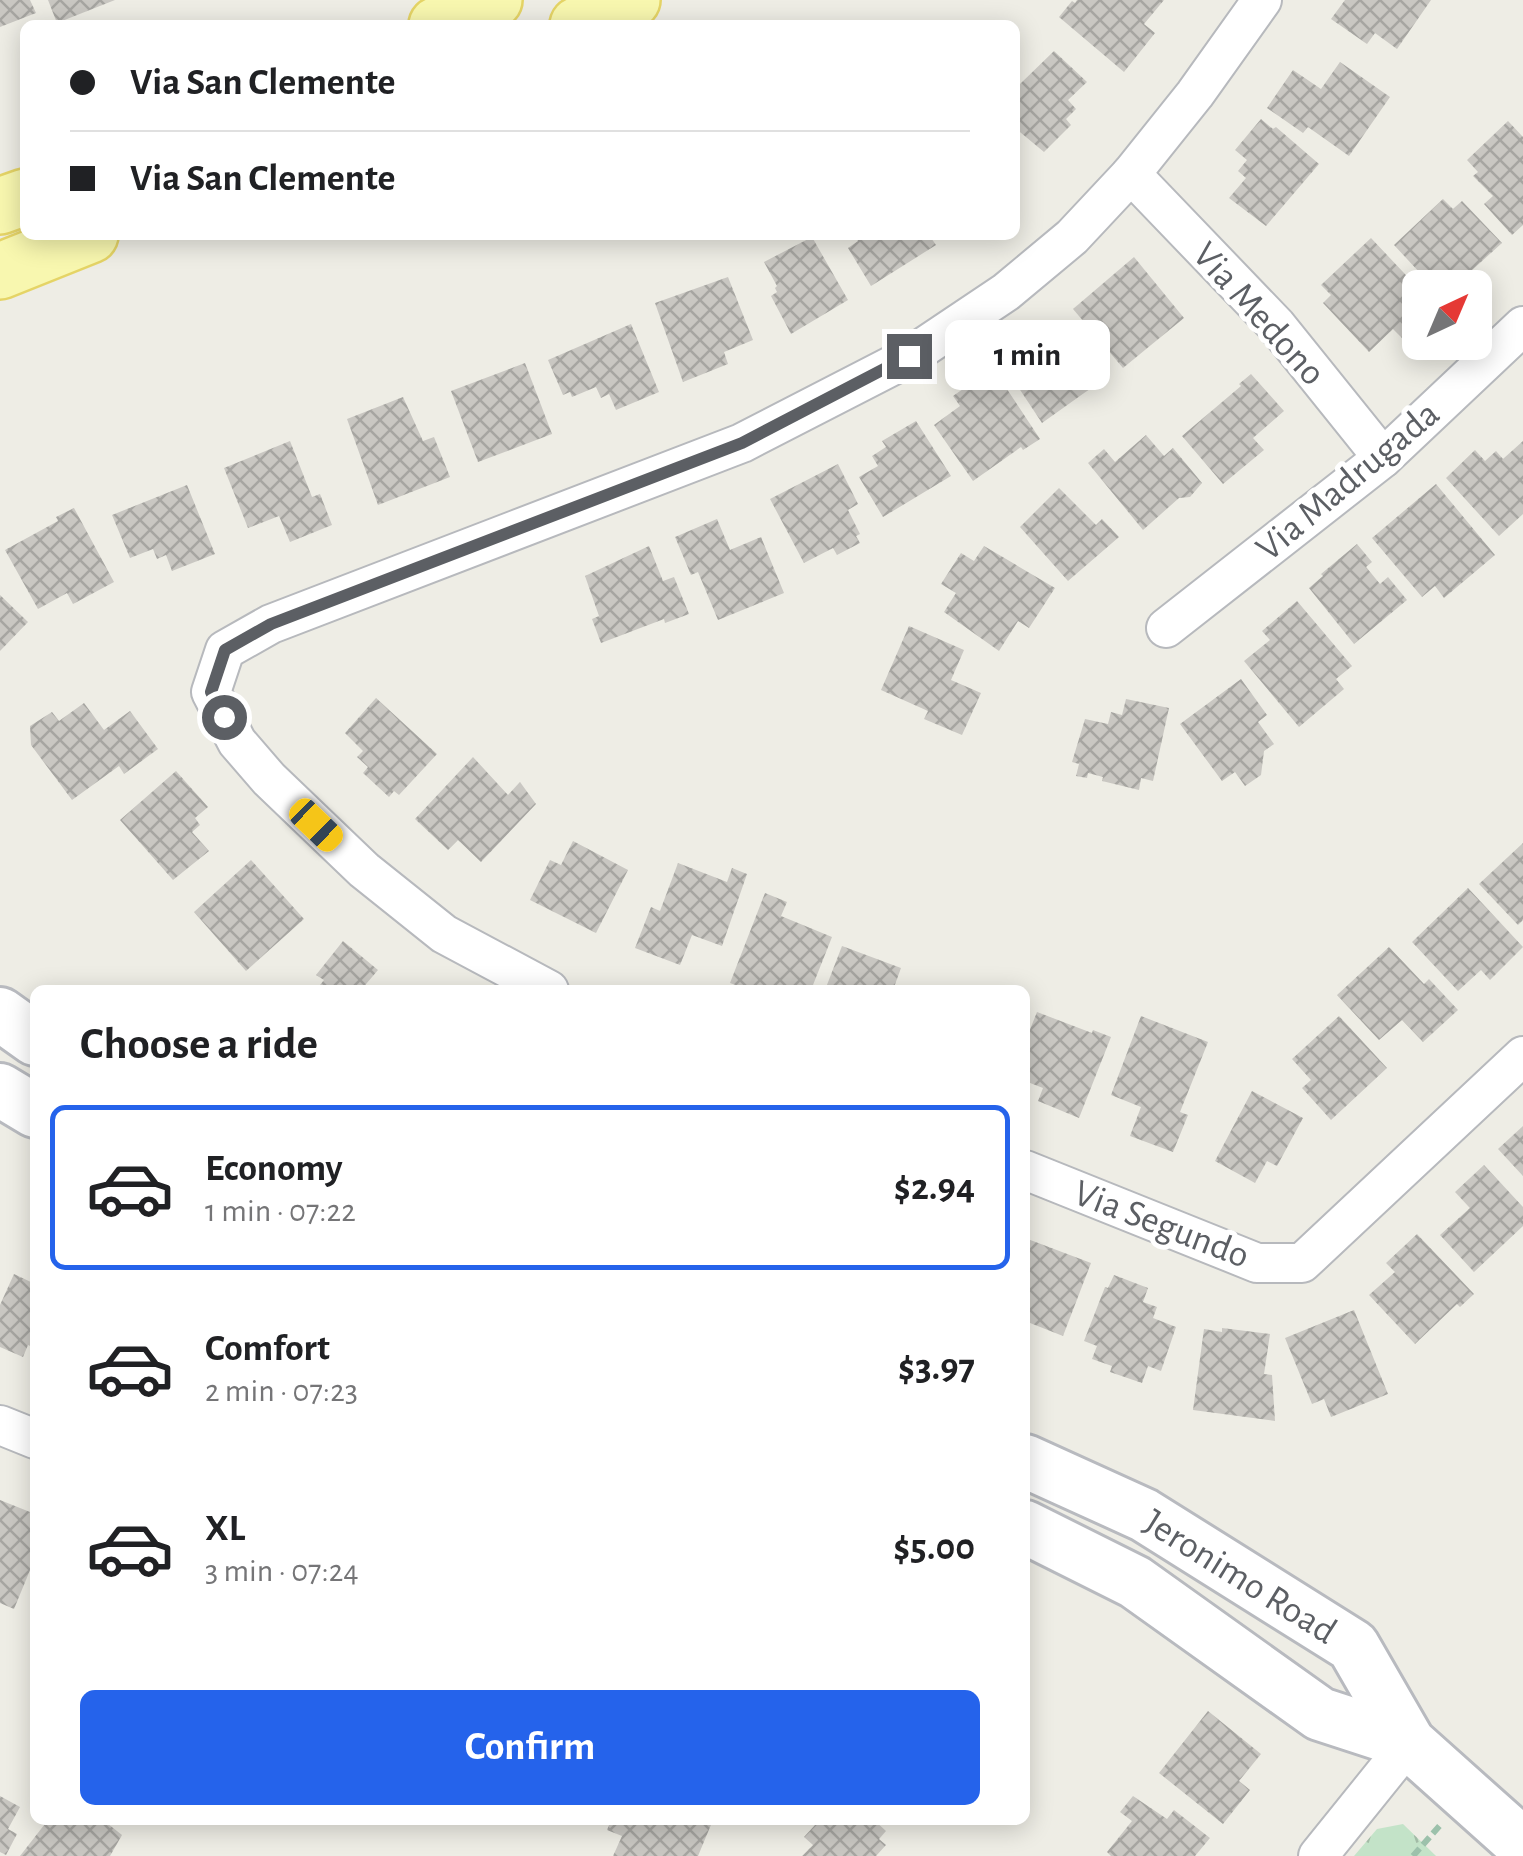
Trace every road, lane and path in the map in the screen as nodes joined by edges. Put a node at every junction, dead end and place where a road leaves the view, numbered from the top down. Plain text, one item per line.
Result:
1 (494, 0) edge
2 (632, 0) edge
3 (1262, 0) edge
4 (448, 20) edge
5 (589, 20) edge
6 (1131, 174) junction
7 (78, 240) edge
8 (0, 272) edge
9 (1523, 326) edge
10 (1383, 458) junction
11 (1166, 628) dead end
12 (541, 985) edge
13 (0, 1014) edge
14 (30, 1035) edge
15 (1523, 1056) edge
16 (0, 1090) edge
17 (30, 1108) edge
18 (1030, 1172) edge
19 (0, 1425) edge
20 (30, 1437) edge
21 (1030, 1464) edge
22 (1030, 1530) edge
23 (1409, 1743) junction
24 (1523, 1844) edge
25 (1318, 1856) edge

1 - 4 main road
2 - 5 main road
3 - 6 street
6 - 10 street, Via Medono
6 - 12 street
7 - 8 main road
9 - 10 street, Via Madrugada
10 - 11 street, Via Madrugada
13 - 14 main road
15 - 18 street, Via Segundo
16 - 17 main road
19 - 20 street
21 - 23 main road, Jeronimo Road
22 - 23 main road, Jeronimo Road
23 - 24 main road, Jeronimo Road
23 - 25 street

